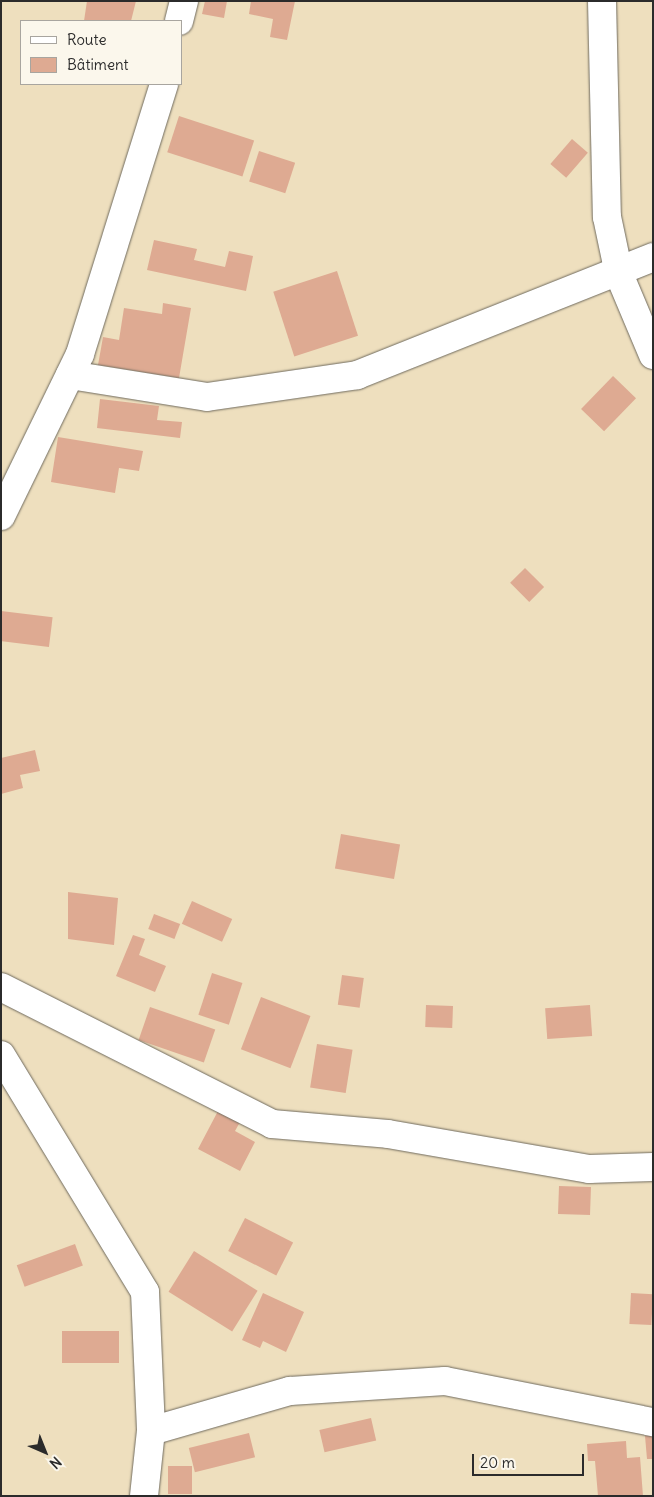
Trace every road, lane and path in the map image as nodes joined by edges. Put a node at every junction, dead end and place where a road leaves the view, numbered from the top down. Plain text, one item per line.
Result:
1 (184, 1) edge
2 (602, 1) edge
3 (180, 20) edge
4 (164, 85) edge
5 (653, 257) edge
6 (619, 274) junction
7 (653, 355) edge
8 (70, 375) junction
9 (1, 516) edge
10 (1, 987) edge
11 (1, 1055) edge
12 (653, 1167) edge
13 (653, 1422) edge
14 (151, 1431) junction
15 (144, 1496) edge

1 - 3 street
2 - 6 street
4 - 8 street
5 - 6 street
6 - 7 street
6 - 8 street
8 - 9 street
10 - 12 street
11 - 14 street
13 - 14 street
14 - 15 street

